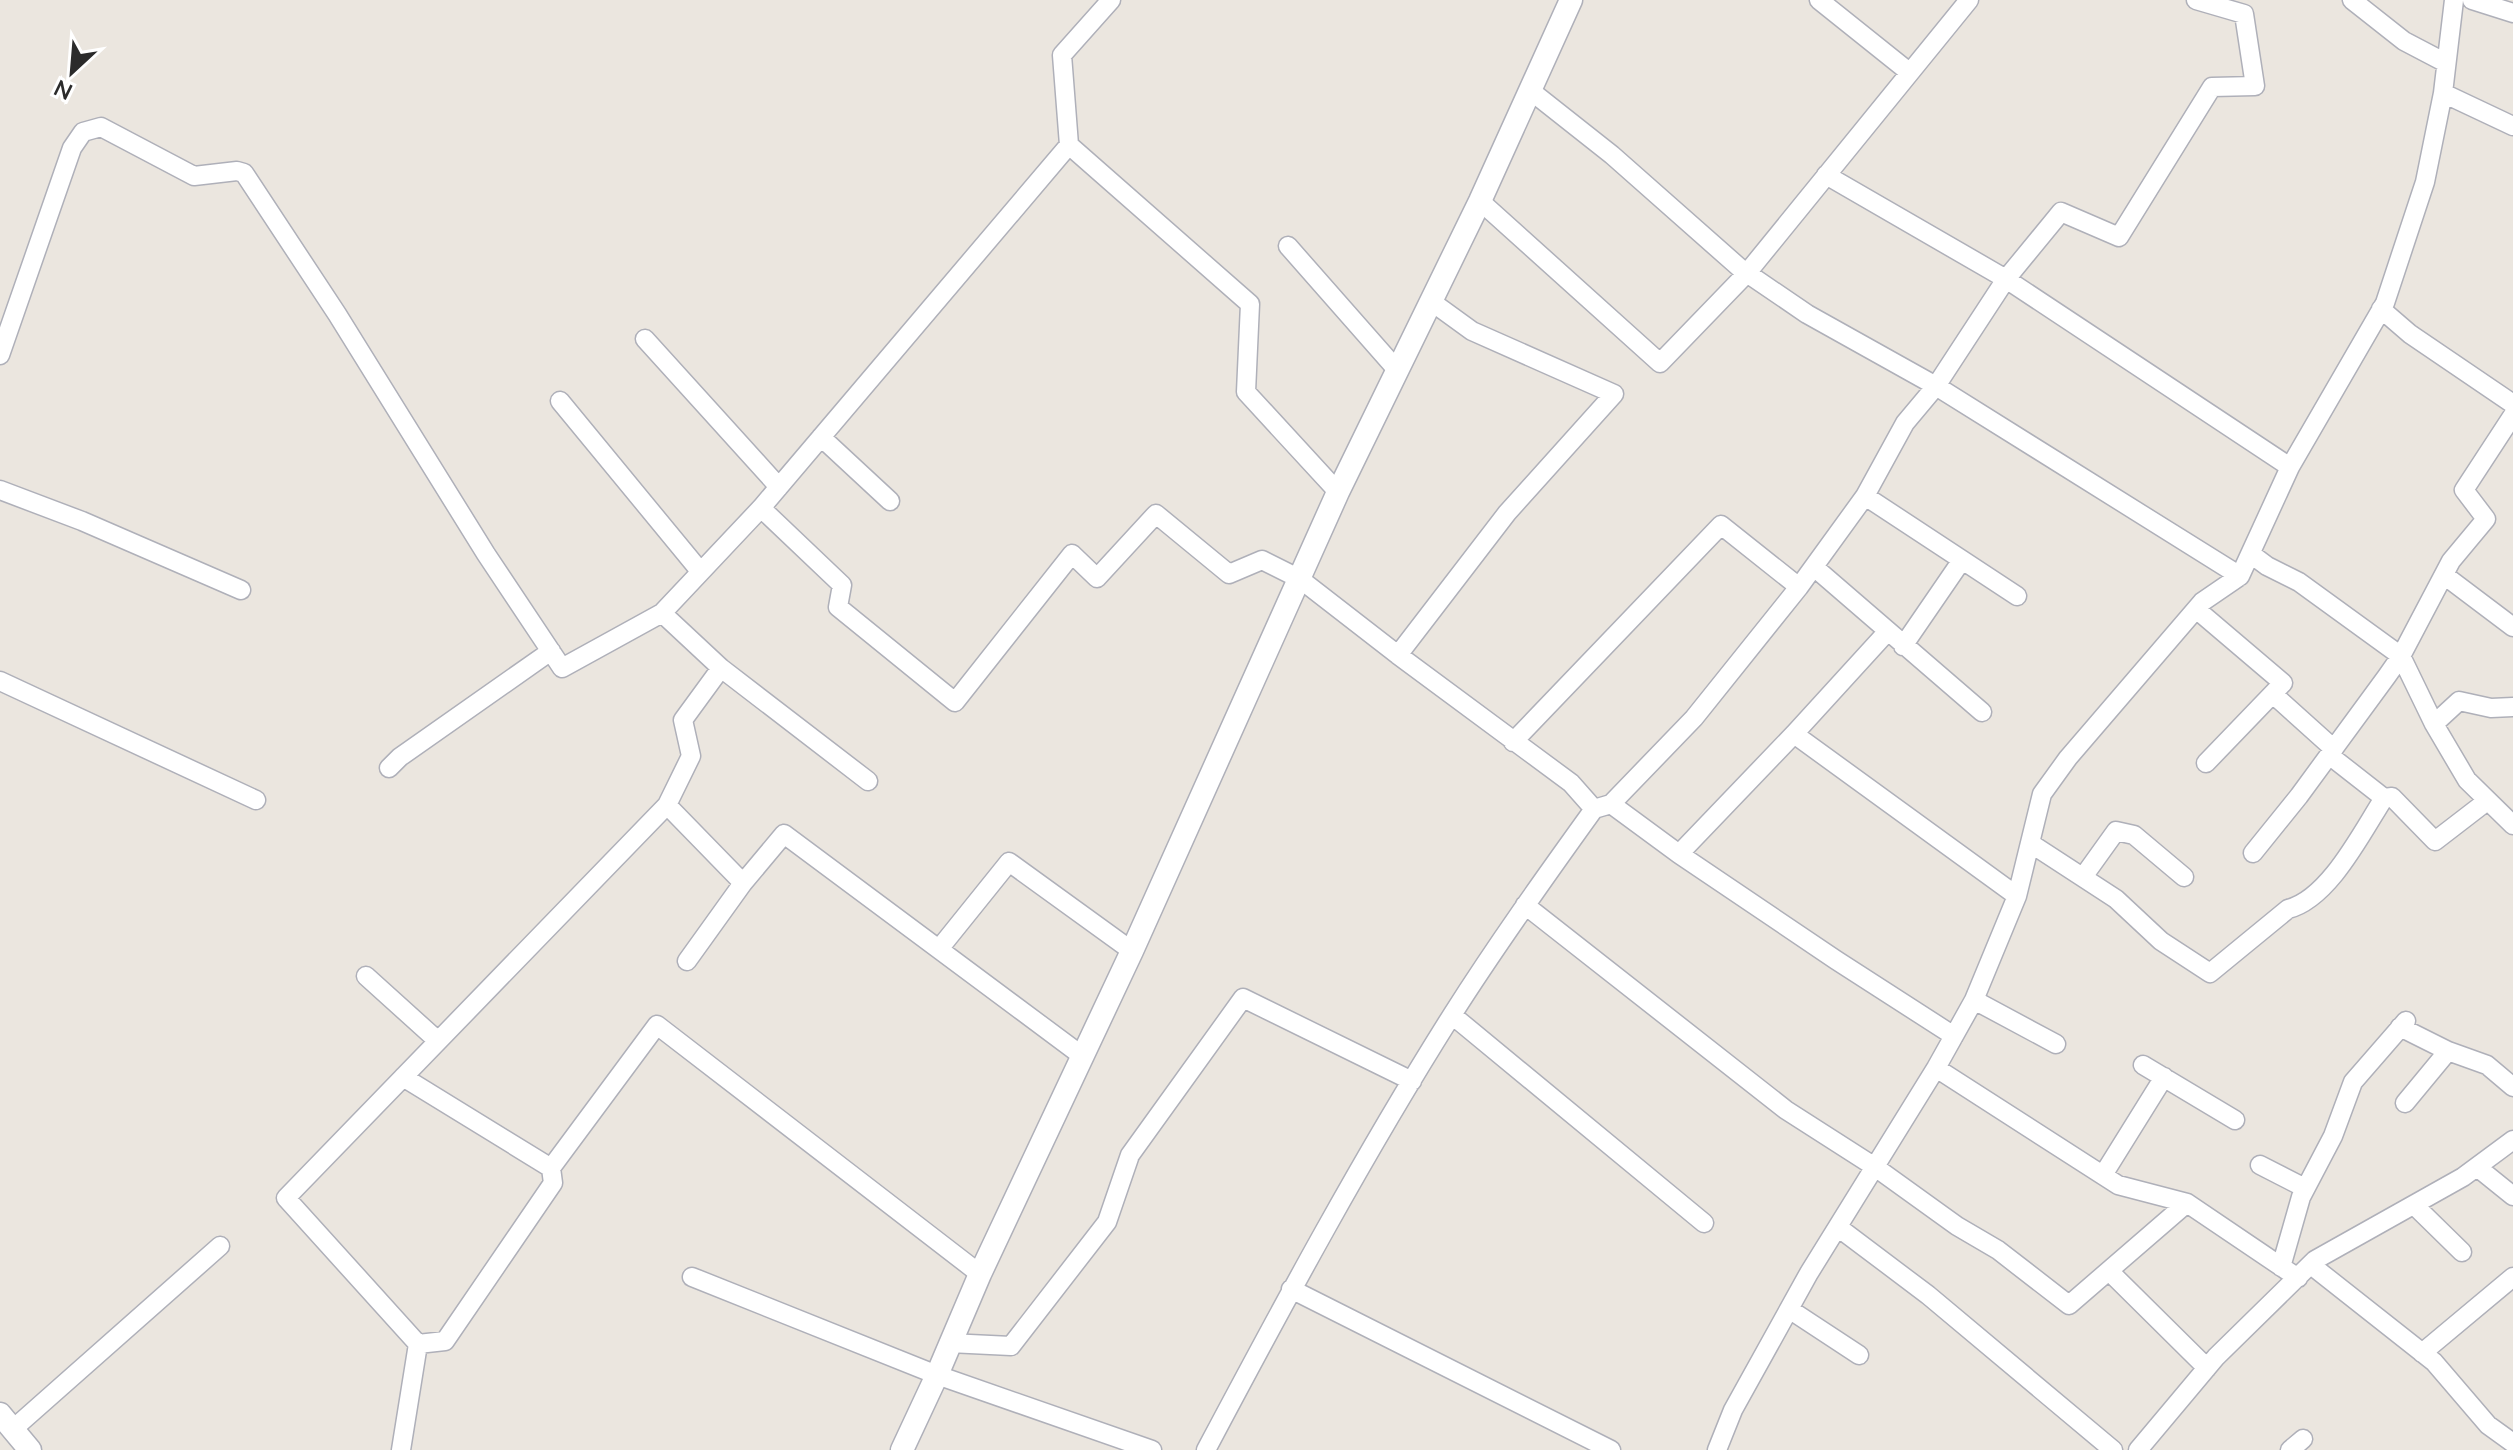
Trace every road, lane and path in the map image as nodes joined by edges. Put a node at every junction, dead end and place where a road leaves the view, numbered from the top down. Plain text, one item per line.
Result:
1 (1111, 0) edge
2 (1571, 0) edge
3 (1819, 0) edge
4 (1969, 0) edge
5 (2196, 0) edge
6 (2352, 0) edge
7 (2454, 0) edge
8 (2472, 0) edge
9 (2513, 13) edge
10 (2446, 63) junction
11 (1909, 72) junction
12 (1531, 91) junction
13 (2443, 93) junction
14 (2513, 126) edge
15 (1069, 145) junction
16 (1826, 175) junction
17 (1480, 201) junction
18 (1288, 246) dead end
19 (1747, 273) junction
20 (2006, 279) junction
21 (1432, 302) junction
22 (2381, 309) junction
23 (645, 339) dead end
24 (0, 355) edge
25 (1398, 371) junction
26 (1936, 386) junction
27 (560, 401) dead end
28 (2513, 404) edge
29 (2513, 415) edge
30 (821, 437) junction
31 (2290, 467) junction
32 (779, 487) junction
33 (0, 490) edge
34 (1338, 492) junction
35 (1865, 496) junction
36 (890, 501) dead end
37 (761, 508) junction
38 (2251, 554) junction
39 (1962, 560) junction
40 (1814, 567) junction
41 (700, 571) junction
42 (2444, 575) junction
43 (2240, 576) junction
44 (1300, 579) junction
45 (1799, 587) junction
46 (241, 590) dead end
47 (2017, 596) dead end
48 (2196, 609) junction
49 (662, 613) junction
50 (2513, 627) edge
51 (1888, 631) junction
52 (1903, 646) junction
53 (551, 651) junction
54 (1398, 655) junction
55 (2401, 656) junction
56 (721, 668) junction
57 (0, 681) edge
58 (2274, 695) junction
59 (2513, 707) edge
60 (1982, 712) dead end
61 (2434, 724) junction
62 (1794, 734) junction
63 (1513, 742) junction
64 (2332, 752) junction
65 (2206, 763) dead end
66 (389, 768) dead end
67 (868, 781) dead end
68 (2384, 798) junction
69 (256, 800) dead end
70 (2487, 801) junction
71 (667, 805) junction
72 (1603, 807) junction
73 (2513, 825) edge
74 (2030, 843) junction
75 (2253, 853) dead end
76 (1679, 854) junction
77 (2083, 877) junction
78 (2184, 877) dead end
79 (743, 883) junction
80 (2017, 896) junction
81 (1525, 905) junction
82 (939, 949) junction
83 (1132, 951) junction
84 (687, 961) dead end
85 (366, 976) dead end
86 (1974, 1000) junction
87 (1452, 1015) junction
88 (1954, 1036) junction
89 (438, 1041) junction
90 (2056, 1044) dead end
91 (2448, 1051) junction
92 (1081, 1055) junction
93 (2143, 1065) dead end
94 (1936, 1068) junction
95 (403, 1077) junction
96 (2164, 1077) junction
97 (1412, 1081) junction
98 (2513, 1087) edge
99 (2405, 1103) dead end
100 (2235, 1120) dead end
101 (2513, 1140) edge
102 (2260, 1165) dead end
103 (1875, 1167) junction
104 (2477, 1167) junction
105 (551, 1168) junction
106 (2103, 1175) junction
107 (2305, 1188) junction
108 (2513, 1196) edge
109 (2187, 1203) junction
110 (2414, 1205) junction
111 (1704, 1223) dead end
112 (1839, 1228) junction
113 (220, 1246) dead end
114 (2462, 1252) dead end
115 (2281, 1267) junction
116 (2109, 1271) junction
117 (2304, 1272) junction
118 (980, 1274) junction
119 (692, 1277) dead end
120 (2513, 1277) edge
121 (1291, 1289) junction
122 (1789, 1309) junction
123 (949, 1343) junction
124 (418, 1344) junction
125 (2422, 1353) junction
126 (1859, 1355) dead end
127 (2207, 1368) junction
128 (937, 1375) junction
129 (6, 1422) edge
130 (2512, 1439) edge
131 (30, 1450) edge
132 (401, 1450) edge
133 (902, 1450) edge
134 (1152, 1450) edge
135 (1206, 1450) edge
136 (1611, 1450) edge
137 (1717, 1450) edge
138 (2113, 1450) edge
139 (2138, 1450) edge

1 - 15 street
2 - 12 street
3 - 11 street
4 - 11 street
5 - 20 street
6 - 10 street
7 - 10 street
8 - 9 street
10 - 13 street
11 - 16 street
12 - 17 street
12 - 19 street
13 - 14 street
13 - 22 street
15 - 30 street
15 - 34 street
16 - 19 street
16 - 20 street
17 - 19 street
17 - 21 street
18 - 25 street
19 - 26 street
20 - 26 street
20 - 31 street
21 - 25 street
21 - 54 street
22 - 28 street
22 - 31 street
23 - 32 street
24 - 53 street
25 - 34 street
26 - 35 street
26 - 43 street
27 - 41 street
29 - 42 street
30 - 32 street
30 - 36 street
31 - 38 street
32 - 37 street
33 - 46 street
34 - 44 street
35 - 39 street
35 - 40 street
37 - 41 street
37 - 44 street
38 - 43 street
38 - 55 street
39 - 47 street
39 - 52 street
40 - 45 street
40 - 51 street
41 - 49 street
42 - 50 street
42 - 55 street
43 - 48 street
44 - 54 street
44 - 83 street
45 - 63 street
45 - 72 street
48 - 58 street
48 - 74 street
49 - 53 street
49 - 56 street
51 - 52 street
51 - 62 street
52 - 60 street
53 - 66 street
54 - 63 street
55 - 61 street
55 - 64 street
56 - 67 street
56 - 71 street
57 - 69 street
58 - 64 street
58 - 65 street
59 - 61 street
61 - 70 street
62 - 76 street
62 - 80 street
63 - 72 street
64 - 68 street
64 - 75 street
68 - 70 street
68 - 77 street
70 - 73 street
71 - 79 street
71 - 89 street
72 - 76 street
72 - 81 street
74 - 77 street
74 - 80 street
76 - 88 street
77 - 78 street
79 - 82 street
79 - 84 street
80 - 86 street
81 - 87 street
81 - 103 street
82 - 83 street
82 - 92 street
83 - 92 street
85 - 89 street
86 - 88 street
86 - 90 street
87 - 97 street
87 - 111 street
88 - 94 street
89 - 95 street
91 - 98 street
91 - 99 street
91 - 107 street
92 - 118 street
93 - 96 street
94 - 103 street
94 - 106 street
95 - 105 street
95 - 124 street
96 - 100 street
96 - 106 street
97 - 121 street
97 - 123 street
101 - 104 street
102 - 107 street
103 - 112 street
103 - 116 street
104 - 108 street
104 - 110 street
105 - 118 street
105 - 124 street
106 - 109 street
107 - 115 street
109 - 115 street
109 - 116 street
110 - 114 street
110 - 117 street
112 - 122 street
112 - 138 street
113 - 129 street
115 - 117 street
116 - 127 street
117 - 125 street
117 - 127 street
118 - 123 street
119 - 128 street
120 - 125 street
121 - 135 street
121 - 136 street
122 - 126 street
122 - 137 street
123 - 128 street
124 - 132 street
125 - 130 street
127 - 139 street
128 - 133 street
128 - 134 street
129 - 131 street

